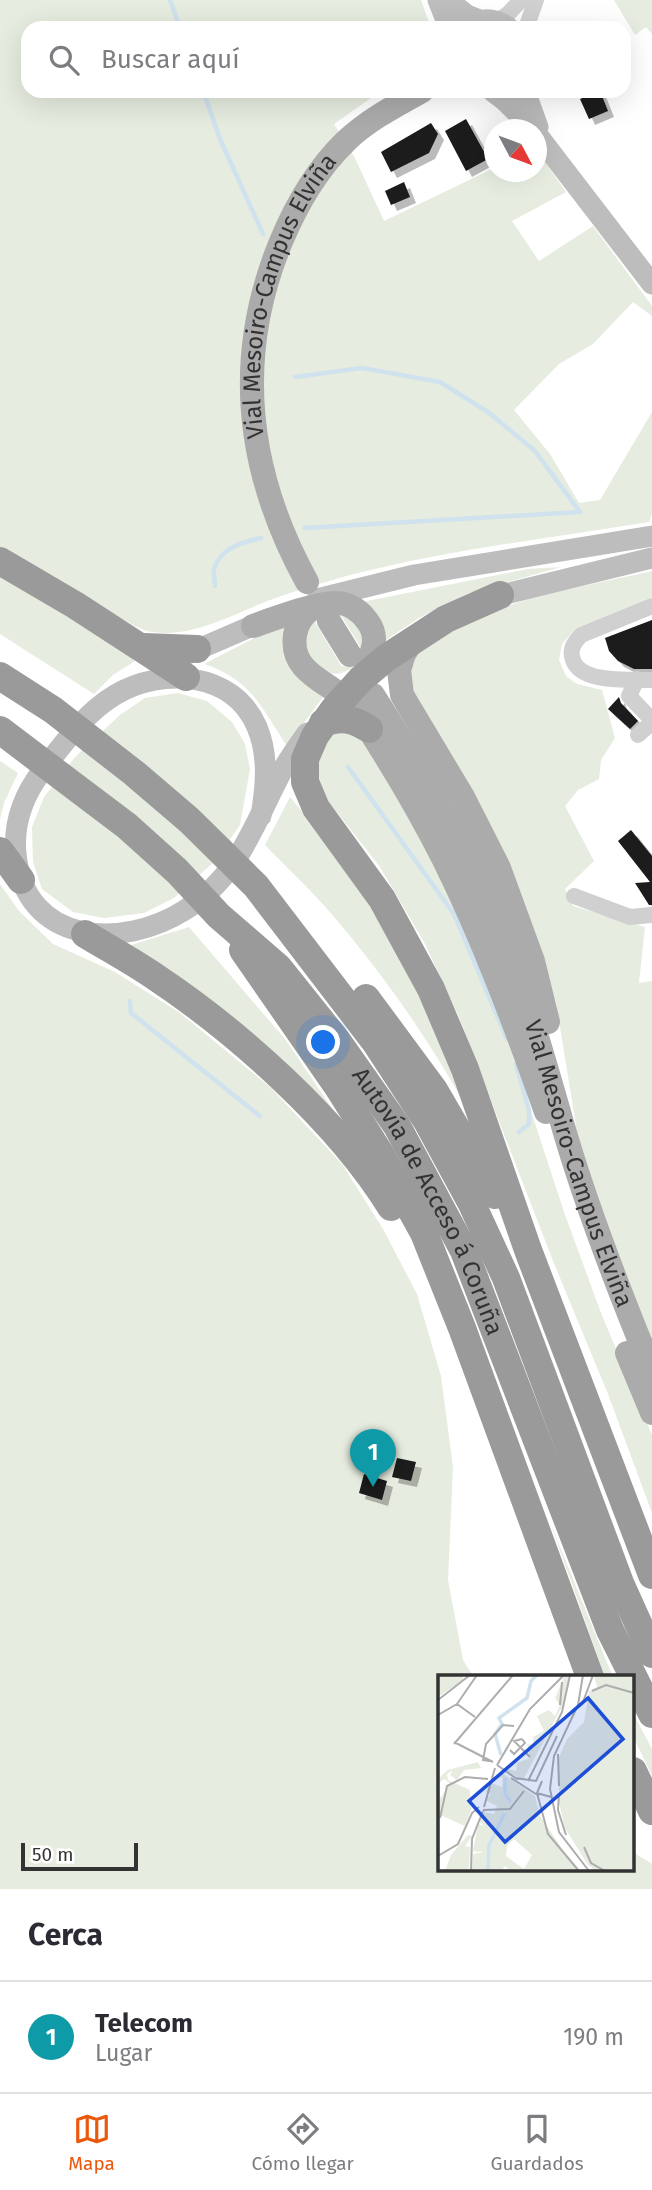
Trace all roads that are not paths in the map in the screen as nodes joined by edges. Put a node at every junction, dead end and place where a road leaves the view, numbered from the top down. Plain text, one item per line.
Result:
1 (438, 0) edge
2 (448, 0) edge
3 (521, 0) edge
4 (536, 0) edge
5 (446, 21) edge
6 (480, 21) edge
7 (494, 21) edge
8 (528, 21) edge
9 (410, 98) edge
10 (501, 98) edge
11 (526, 98) edge
12 (523, 119) edge
13 (533, 119) edge
14 (547, 146) edge
15 (652, 284) edge
16 (652, 536) edge
17 (652, 558) edge
18 (0, 561) edge
19 (307, 582) dead end
20 (500, 595) junction
21 (652, 606) edge
22 (321, 615) junction
23 (253, 626) junction
24 (413, 640) junction
25 (138, 647) junction
26 (197, 649) junction
27 (358, 659) junction
28 (177, 671) junction
29 (0, 676) edge
30 (645, 679) edge
31 (342, 694) junction
32 (373, 695) dead end
33 (652, 721) edge
34 (323, 723) junction
35 (369, 729) junction
36 (638, 735) dead end
37 (11, 738) edge
38 (261, 816) junction
39 (0, 851) edge
40 (21, 880) junction
41 (256, 886) junction
42 (574, 896) dead end
43 (652, 915) edge
44 (219, 916) junction
45 (85, 934) junction
46 (559, 1132) junction
47 (528, 1250) junction
48 (461, 1328) junction
49 (652, 1371) edge
50 (652, 1413) edge
51 (652, 1575) edge
52 (652, 1654) edge
53 (589, 1675) edge
54 (632, 1675) edge
55 (634, 1678) edge
56 (652, 1714) edge
57 (634, 1773) edge
58 (652, 1811) edge

1 - 5 street
2 - 6 street
3 - 7 street
4 - 8 street
9 - 19 main road, Vial Mesoiro-Campus Elviña
10 - 12 street
11 - 13 street
14 - 15 street
16 - 23 street
17 - 20 street
18 - 25 highway
20 - 24 highway
20 - 27 street
21 - 30 street
22 - 23 main road
22 - 27 main road
22 - 27 main road
22 - 31 main road
23 - 26 street
24 - 31 highway
24 - 46 main road
25 - 26 highway
25 - 28 highway
26 - 28 street
27 - 31 street
28 - 38 street
28 - 40 street
29 - 41 highway, Autovía de Acceso á Coruña
30 - 33 street
31 - 34 highway
31 - 35 main road
31 - 38 street
32 - 46 main road, Vial Mesoiro-Campus Elviña
33 - 36 street
34 - 35 highway
34 - 47 highway
35 - 46 main road
37 - 44 highway, Autovía de Acceso á Coruña
38 - 45 street
39 - 40 highway
40 - 45 street
41 - 47 highway
41 - 52 highway, Autovía de Acceso á Coruña
42 - 43 street
44 - 48 highway
44 - 54 highway, Autovía de Acceso á Coruña
45 - 48 highway
46 - 49 main road, Vial Mesoiro-Campus Elviña
46 - 50 main road, Vial Mesoiro-Campus Elviña
47 - 51 highway
48 - 53 highway
55 - 56 highway, Autovía de Acceso á Coruña
57 - 58 highway

